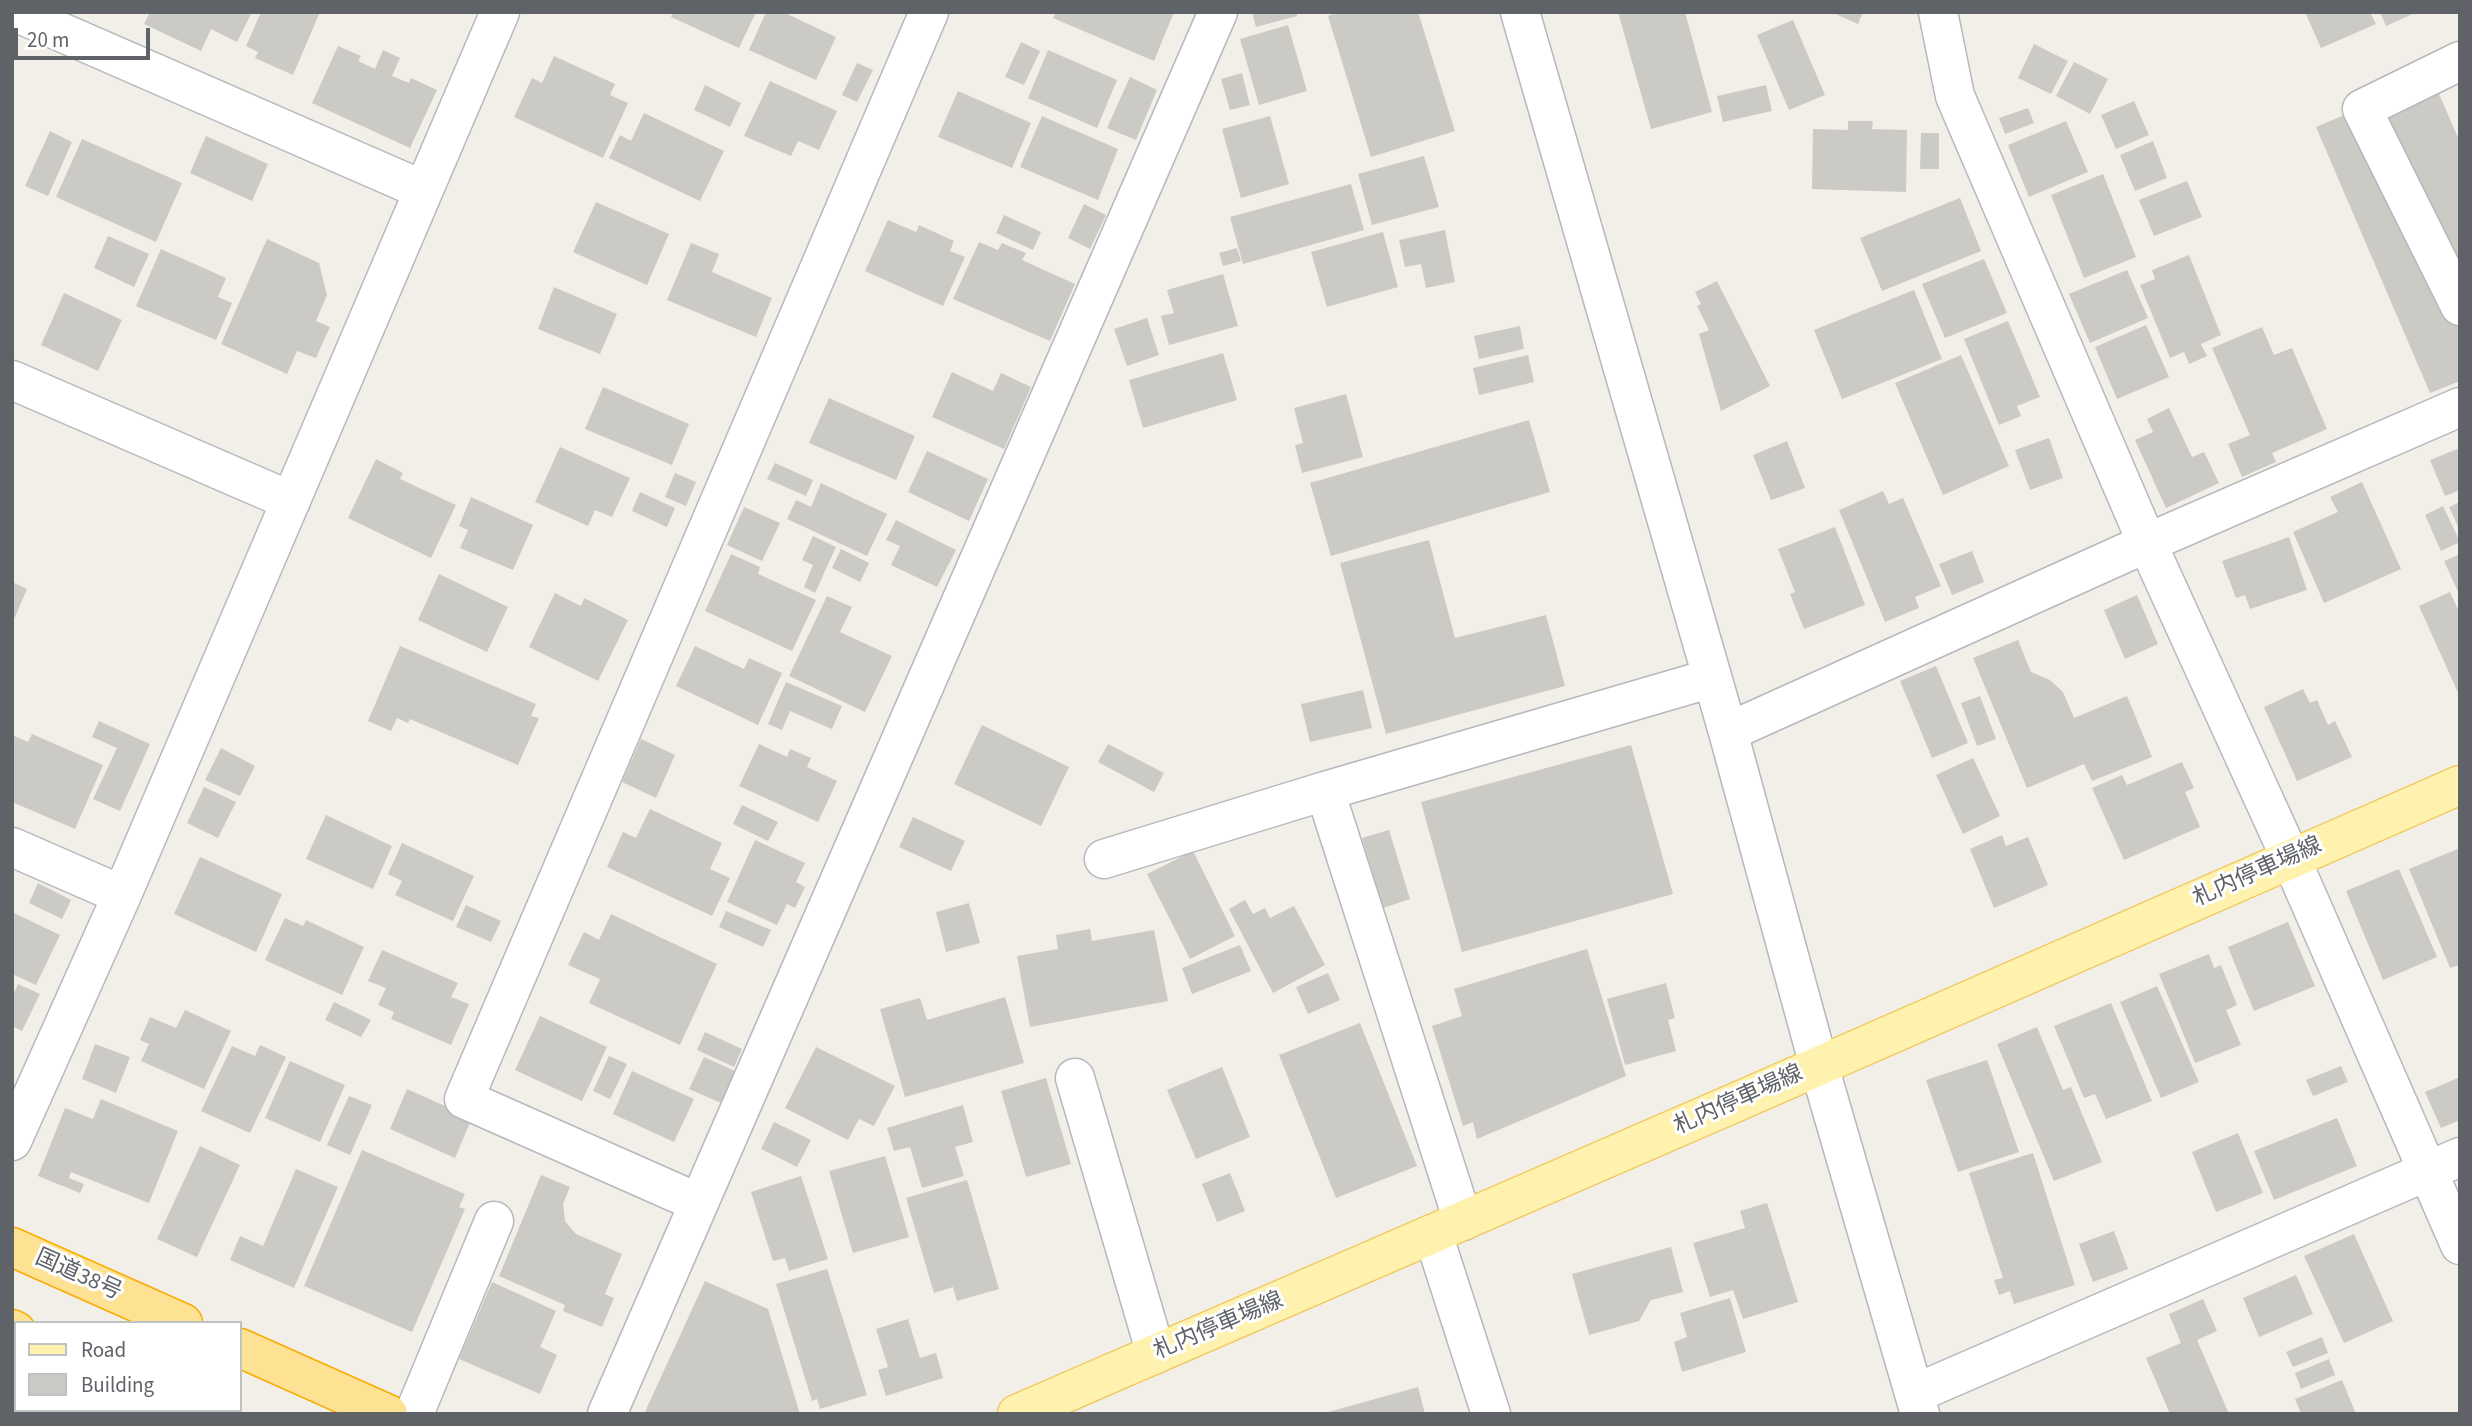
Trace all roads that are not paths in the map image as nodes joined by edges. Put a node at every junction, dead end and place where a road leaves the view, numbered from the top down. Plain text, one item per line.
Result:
1 (15, 12) edge
2 (500, 12) edge
3 (929, 12) edge
4 (1218, 12) edge
5 (1520, 12) edge
6 (1938, 12) edge
7 (2460, 61) edge
8 (423, 190) junction
9 (2460, 306) edge
10 (12, 380) edge
11 (2460, 407) edge
12 (291, 501) junction
13 (2147, 543) junction
14 (1712, 678) junction
15 (1728, 732) junction
16 (2460, 785) edge
17 (1325, 791) junction
18 (12, 848) edge
19 (1104, 859) dead end
20 (2291, 859) junction
21 (122, 895) junction
22 (1819, 1066) junction
23 (1075, 1078) dead end
24 (12, 1141) edge
25 (2443, 1164) edge
26 (699, 1203) junction
27 (494, 1221) dead end
28 (1448, 1227) junction
29 (2460, 1245) edge
30 (12, 1247) edge
31 (178, 1321) edge
32 (242, 1349) edge
33 (1156, 1354) junction
34 (1917, 1404) edge
35 (388, 1414) edge
36 (414, 1414) edge
37 (607, 1414) edge
38 (1017, 1414) edge
39 (1490, 1414) edge

1 - 8 street
2 - 8 street
3 - 26 street
4 - 26 street
5 - 14 street
6 - 13 street
7 - 9 street
8 - 12 street
10 - 12 street
11 - 13 street
12 - 21 street
13 - 15 street
13 - 20 street
14 - 15 street
14 - 17 street
15 - 22 street
16 - 20 main road, 札内停車場線
17 - 19 street
17 - 28 street
18 - 21 street
20 - 22 main road, 札内停車場線
20 - 25 street
21 - 24 street
22 - 28 main road, 札内停車場線
22 - 34 street
23 - 33 street
25 - 29 street
25 - 34 street
26 - 37 street
27 - 36 street
28 - 33 main road, 札内停車場線
28 - 39 street
30 - 31 highway, 国道38号
32 - 35 highway
33 - 38 main road, 札内停車場線

